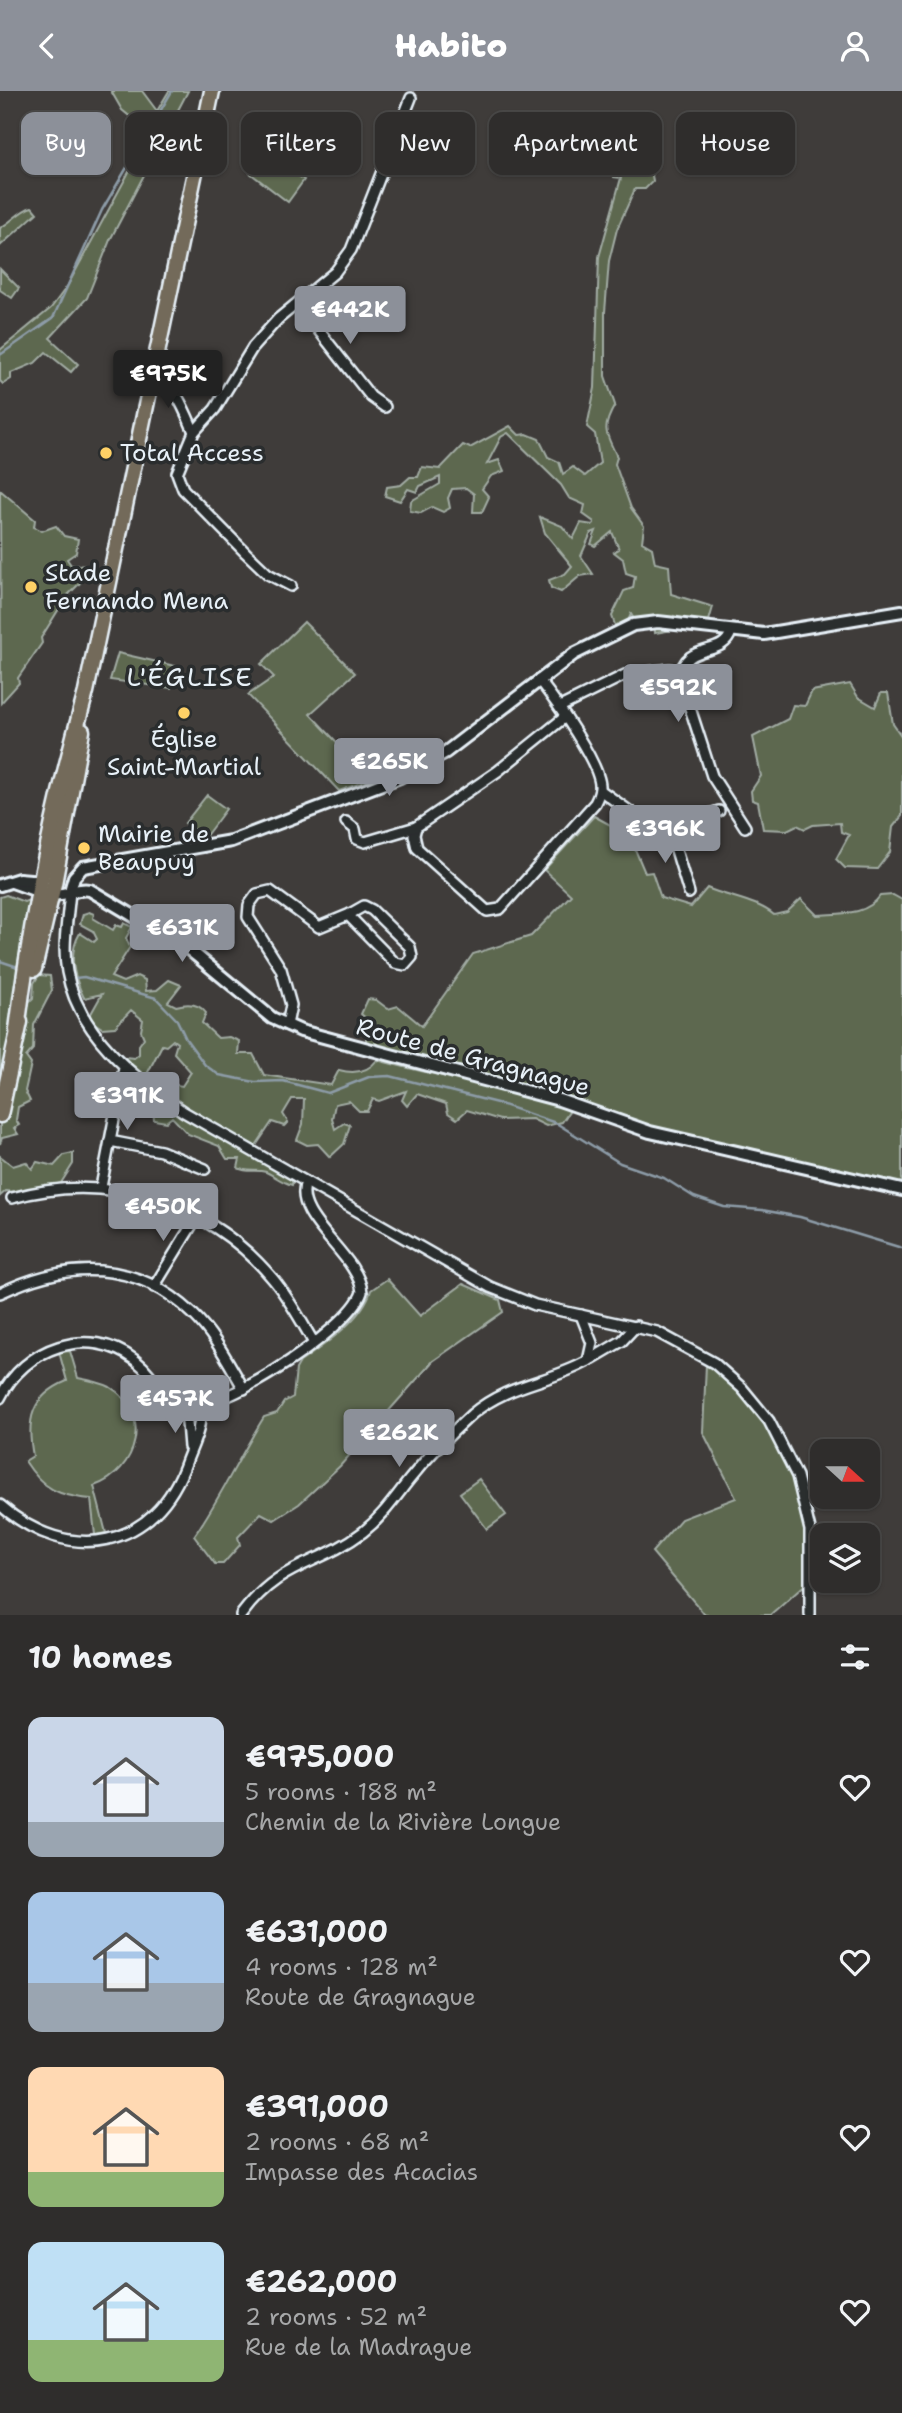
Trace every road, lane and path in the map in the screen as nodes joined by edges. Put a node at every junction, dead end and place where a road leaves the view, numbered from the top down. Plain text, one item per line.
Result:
1 (212, 91) edge
2 (411, 98) dead end
3 (298, 304) junction
4 (153, 374) junction
5 (385, 407) dead end
6 (194, 432) junction
7 (291, 586) dead end
8 (902, 611) edge
9 (731, 632) junction
10 (670, 669) dead end
11 (540, 680) junction
12 (560, 707) junction
13 (565, 717) junction
14 (600, 790) junction
15 (719, 811) dead end
16 (346, 822) dead end
17 (416, 827) junction
18 (669, 827) junction
19 (745, 827) dead end
20 (0, 885) edge
21 (47, 888) junction
22 (70, 891) junction
23 (689, 893) dead end
24 (348, 915) junction
25 (287, 1025) junction
26 (124, 1068) junction
27 (0, 1115) edge
28 (110, 1141) junction
29 (205, 1169) dead end
30 (306, 1182) junction
31 (101, 1187) junction
32 (902, 1190) edge
33 (12, 1198) dead end
34 (198, 1215) junction
35 (154, 1287) junction
36 (0, 1293) edge
37 (581, 1315) junction
38 (636, 1326) junction
39 (314, 1343) junction
40 (588, 1361) junction
41 (244, 1389) junction
42 (0, 1398) edge
43 (199, 1408) junction
44 (186, 1411) junction
45 (188, 1459) junction
46 (0, 1505) edge
47 (241, 1615) edge
48 (810, 1615) edge

1 - 4 main road
2 - 3 street
3 - 5 street
3 - 6 street
4 - 6 street
4 - 21 main road
6 - 7 street
8 - 9 street
9 - 11 street
9 - 19 street
10 - 12 street
11 - 12 street
11 - 22 street
12 - 13 street
13 - 14 street
13 - 17 street
14 - 17 street
14 - 18 street
15 - 18 street
16 - 17 street
18 - 23 street
20 - 21 street, Route de Gragnague
21 - 22 street, Route de Gragnague
21 - 27 main road
22 - 25 street, Route de Gragnague
22 - 26 street
24 - 24 street
24 - 25 street
25 - 32 street, Route de Gragnague
26 - 28 street
26 - 30 street
28 - 29 street
28 - 31 street
30 - 37 street
30 - 39 street
31 - 33 street
31 - 34 street
34 - 35 street
34 - 39 street
35 - 36 street
35 - 41 street
37 - 38 street
37 - 40 street
38 - 40 street
38 - 48 street
39 - 41 street
40 - 47 street
41 - 43 street
42 - 44 street
43 - 44 street
43 - 45 street
44 - 45 street
45 - 46 street

